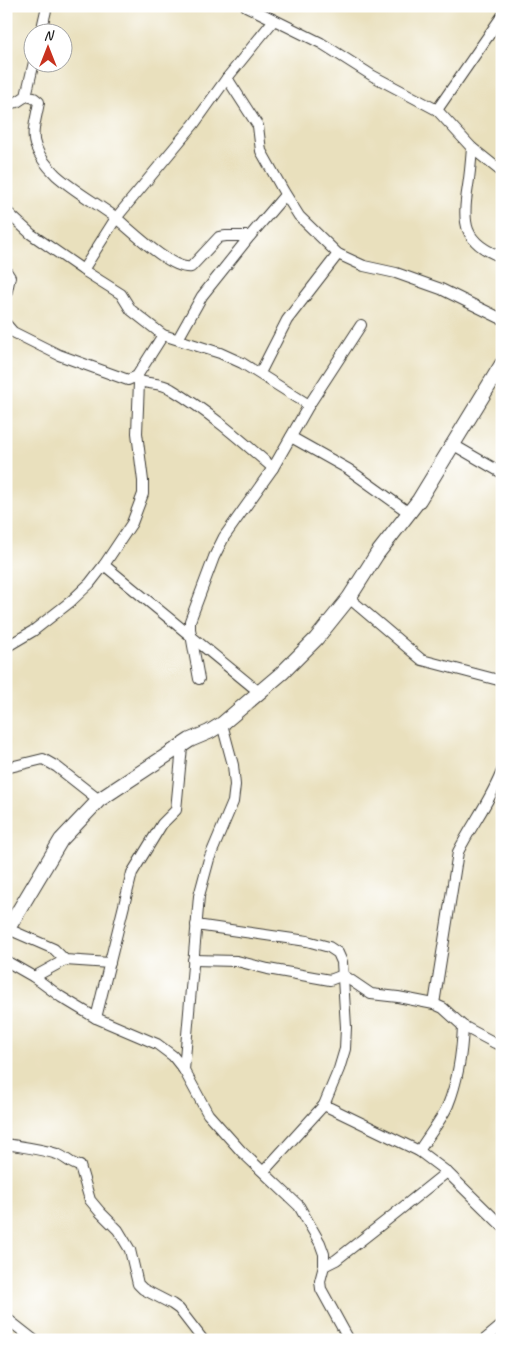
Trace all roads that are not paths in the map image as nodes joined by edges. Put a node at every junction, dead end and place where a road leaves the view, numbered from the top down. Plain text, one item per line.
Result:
1 (47, 6) edge
2 (246, 6) edge
3 (502, 16) edge
4 (274, 20) junction
5 (43, 22) edge
6 (32, 72) edge
7 (227, 78) junction
8 (26, 96) junction
9 (6, 104) edge
10 (437, 110) junction
11 (472, 148) junction
12 (502, 172) edge
13 (286, 195) junction
14 (6, 210) edge
15 (116, 218) junction
16 (250, 236) junction
17 (338, 254) junction
18 (502, 256) edge
19 (83, 270) junction
20 (6, 271) edge
21 (6, 295) edge
22 (502, 319) edge
23 (6, 324) edge
24 (361, 325) dead end
25 (164, 335) junction
26 (178, 339) junction
27 (502, 364) edge
28 (260, 373) junction
29 (137, 380) junction
30 (309, 405) junction
31 (291, 438) junction
32 (452, 444) junction
33 (273, 468) junction
34 (502, 472) edge
35 (408, 512) junction
36 (104, 565) junction
37 (349, 598) junction
38 (191, 637) junction
39 (6, 646) edge
40 (200, 679) dead end
41 (502, 681) edge
42 (259, 692) junction
43 (222, 724) junction
44 (182, 747) junction
45 (6, 768) edge
46 (502, 771) edge
47 (99, 800) junction
48 (196, 925) junction
49 (7, 931) edge
50 (65, 960) junction
51 (193, 960) junction
52 (6, 961) edge
53 (110, 963) junction
54 (344, 975) junction
55 (34, 977) junction
56 (434, 1004) junction
57 (96, 1018) junction
58 (463, 1026) junction
59 (502, 1045) edge
60 (184, 1070) junction
61 (324, 1105) junction
62 (6, 1144) edge
63 (419, 1151) junction
64 (264, 1171) junction
65 (447, 1172) junction
66 (502, 1226) edge
67 (324, 1266) junction
68 (6, 1318) edge
69 (502, 1325) edge
70 (34, 1340) edge
71 (203, 1340) edge
72 (349, 1340) edge
73 (484, 1340) edge

1 - 5 street
2 - 4 street
3 - 10 street
4 - 7 street
4 - 10 street
6 - 8 street
7 - 13 street
7 - 15 street
8 - 9 street
8 - 15 street
10 - 11 street
11 - 12 street
11 - 18 street
13 - 16 street
13 - 17 street
14 - 19 street
15 - 16 street
15 - 19 street
16 - 26 street
17 - 22 street
17 - 28 street
19 - 25 street
20 - 21 street
23 - 29 street
24 - 30 street
25 - 26 street
25 - 29 street
26 - 28 street
27 - 32 street
28 - 30 street
29 - 33 street
29 - 36 street
30 - 31 street
31 - 33 street
31 - 35 street
32 - 34 street
32 - 35 street
33 - 38 street
35 - 37 street
36 - 38 street
36 - 39 street
37 - 41 street
37 - 42 street
38 - 40 street
38 - 42 street
42 - 43 street
43 - 44 street
43 - 48 street
44 - 47 street
44 - 53 street
45 - 47 street
46 - 56 street
47 - 49 street
48 - 51 street
48 - 54 street
49 - 50 street
50 - 53 street
50 - 55 street
51 - 54 street
51 - 60 street
52 - 55 street
53 - 57 street
54 - 56 street
54 - 61 street
55 - 57 street
56 - 58 street
57 - 60 street
58 - 59 street
58 - 63 street
60 - 64 street
61 - 63 street
61 - 64 street
62 - 71 street
63 - 65 street
64 - 67 street
65 - 66 street
65 - 67 street
67 - 72 street
68 - 70 street
69 - 73 street

